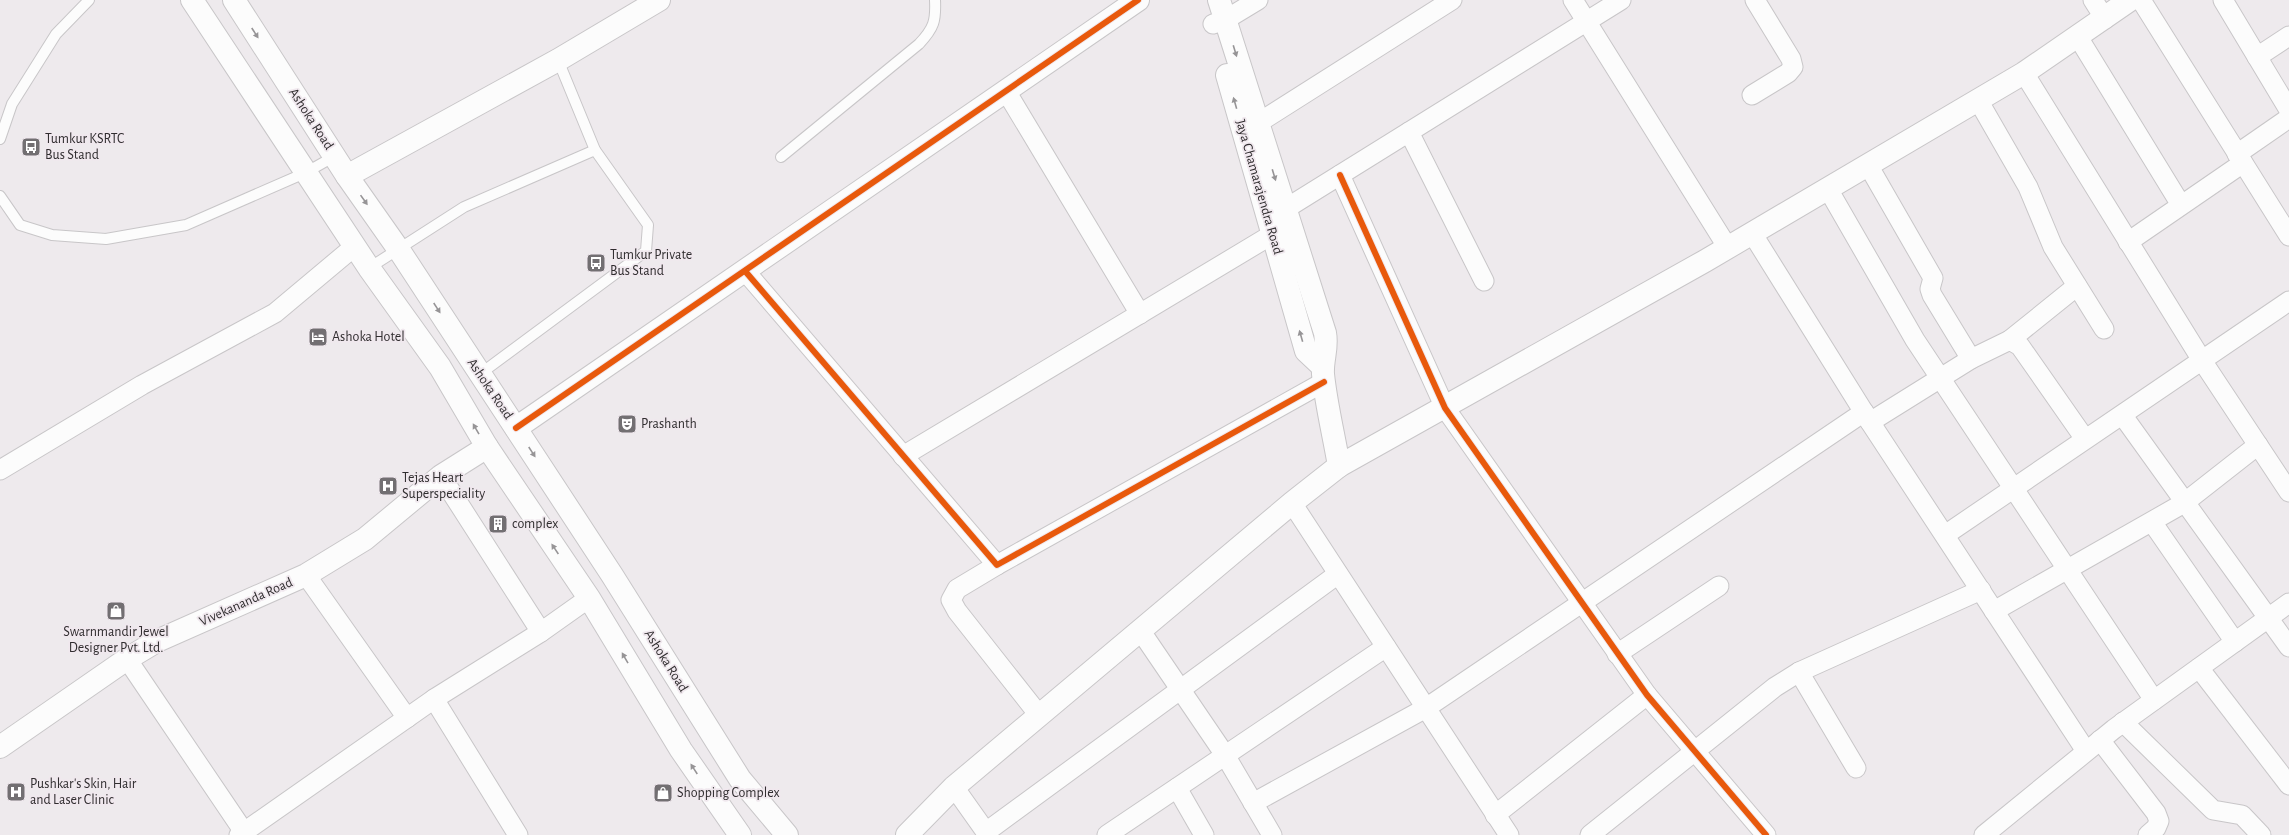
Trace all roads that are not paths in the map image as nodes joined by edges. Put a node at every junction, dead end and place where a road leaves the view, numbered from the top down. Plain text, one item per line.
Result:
1 (89, 0) edge
2 (192, 0) edge
3 (234, 0) edge
4 (659, 0) edge
5 (935, 0) edge
6 (1138, 0) edge
7 (1206, 0) edge
8 (1258, 0) edge
9 (1452, 0) edge
10 (1573, 0) edge
11 (1621, 0) edge
12 (1755, 0) edge
13 (2093, 0) edge
14 (2130, 0) edge
15 (2141, 0) edge
16 (2223, 0) edge
17 (1219, 15) edge
18 (2106, 19) junction
19 (1586, 22) junction
20 (2289, 36) edge
21 (2078, 37) junction
22 (2257, 57) junction
23 (558, 60) junction
24 (2024, 74) junction
25 (1006, 91) junction
26 (1752, 95) dead end
27 (1978, 100) junction
28 (12, 104) junction
29 (2289, 110) edge
30 (0, 111) edge
31 (2289, 118) edge
32 (1258, 123) junction
33 (1409, 132) junction
34 (0, 139) edge
35 (595, 150) junction
36 (335, 156) junction
37 (781, 157) dead end
38 (2240, 158) junction
39 (1868, 165) junction
40 (305, 173) junction
41 (1340, 175) junction
42 (347, 176) junction
43 (1828, 189) junction
44 (0, 196) edge
45 (2181, 205) junction
46 (1275, 221) junction
47 (1752, 233) junction
48 (2289, 236) edge
49 (2128, 242) junction
50 (356, 246) junction
51 (1728, 248) junction
52 (399, 250) junction
53 (369, 268) junction
54 (745, 271) junction
55 (1484, 281) dead end
56 (2077, 286) junction
57 (2289, 301) edge
58 (1140, 314) junction
59 (2104, 329) dead end
60 (2010, 340) junction
61 (1971, 359) junction
62 (2203, 362) junction
63 (480, 374) junction
64 (1323, 375) junction
65 (1941, 379) junction
66 (1445, 408) junction
67 (2123, 416) junction
68 (1867, 417) junction
69 (516, 428) junction
70 (2085, 439) junction
71 (2258, 446) junction
72 (486, 447) junction
73 (903, 456) junction
74 (1340, 466) junction
75 (0, 470) edge
76 (441, 476) junction
77 (2014, 489) junction
78 (2289, 492) edge
79 (2184, 503) junction
80 (1292, 504) junction
81 (2152, 522) junction
82 (1945, 535) junction
83 (997, 565) junction
84 (2068, 569) junction
85 (1338, 574) junction
86 (306, 575) junction
87 (1719, 586) dead end
88 (1980, 590) junction
89 (589, 598) junction
90 (1581, 602) junction
91 (2289, 603) edge
92 (1994, 611) junction
93 (2268, 618) junction
94 (1140, 630) junction
95 (541, 632) junction
96 (2236, 642) junction
97 (1386, 647) junction
98 (2289, 647) edge
99 (1617, 654) junction
100 (127, 659) junction
101 (2199, 668) junction
102 (1799, 672) junction
103 (1180, 688) junction
104 (1647, 695) junction
105 (434, 699) junction
106 (2154, 700) junction
107 (1426, 708) junction
108 (1039, 715) junction
109 (407, 718) junction
110 (2123, 722) junction
111 (2093, 746) junction
112 (0, 747) edge
113 (1696, 750) junction
114 (1225, 755) junction
115 (1856, 768) dead end
116 (2289, 785) edge
117 (954, 787) junction
118 (1177, 788) junction
119 (1253, 803) junction
120 (1495, 814) junction
121 (242, 833) edge
122 (1267, 833) edge
123 (987, 834) edge
124 (518, 835) edge
125 (740, 835) edge
126 (787, 835) edge
127 (906, 835) edge
128 (1107, 835) edge
129 (1204, 835) edge
130 (1509, 835) edge
131 (1590, 835) edge
132 (1766, 835) edge
133 (1984, 835) edge
134 (2148, 835) edge
135 (2261, 835) edge

1 - 28 lane
2 - 40 main road
3 -> 36 main road, Ashoka Road
4 - 23 main road
5 - 37 lane
6 - 25 main road
7 - 17 main road, Jaya Chamarajendra Road
8 - 17 street
9 - 32 street
10 - 19 street
11 - 19 street
12 - 26 street
13 - 18 street
14 - 18 main road
15 - 38 street
16 - 22 street
17 -> 32 main road, Jaya Chamarajendra Road
46 -> 17 main road, Jaya Chamarajendra Road
18 - 21 main road
19 - 33 street
19 - 51 street
20 - 22 street
21 - 24 main road
21 - 45 street
22 - 29 street
23 - 35 lane
23 - 42 main road
24 - 27 main road
24 - 49 street
25 - 54 main road
25 - 58 street
27 - 39 main road
27 - 56 street
28 - 30 lane
28 - 34 lane
31 - 38 street
32 -> 46 main road, Jaya Chamarajendra Road
33 - 41 street
33 - 55 street
35 - 52 lane
35 - 63 lane
36 - 40 lane
36 - 42 main road, Ashoka Road
38 - 45 street
38 - 48 street
39 - 43 main road
39 - 61 street
40 - 44 lane
40 - 50 main road
41 - 46 street
41 - 66 street
42 -> 52 main road, Ashoka Road
43 - 47 main road
43 - 65 street
45 - 49 street
46 - 58 street
46 - 64 main road, Jaya Chamarajendra Road
47 - 51 main road
47 - 68 street
49 - 62 street
50 - 53 main road
50 - 75 street
51 - 66 main road
52 - 53 lane
52 -> 63 main road, Ashoka Road
72 -> 53 main road
54 - 69 main road
54 - 73 street
56 - 59 street
56 - 60 street
57 - 62 street
58 - 73 street
60 - 61 street
60 - 70 street
61 - 65 street
62 - 67 street
62 - 71 street
63 - 69 main road, Ashoka Road
64 - 74 main road, Jaya Chamarajendra Road
64 - 83 street
65 - 68 street
65 - 77 street
66 - 74 main road
66 - 90 street
67 - 70 street
67 - 79 street
68 - 82 street
68 - 90 street
69 -> 126 main road, Ashoka Road
70 - 77 street
71 - 78 street
71 - 79 street
72 - 76 main road, Vivekananda Road
89 -> 72 main road
73 - 83 street
74 - 80 main road
76 - 86 main road, Vivekananda Road
76 - 95 street
77 - 82 street
77 - 84 street
79 - 81 street
79 - 93 street
80 - 85 street
80 - 94 main road
81 - 84 street
81 - 96 street
82 - 88 street
83 - 108 street
84 - 92 street
84 - 106 street
85 - 97 street
85 - 103 street
86 - 100 main road, Vivekananda Road
86 - 109 street
87 - 99 street
88 - 92 street
88 - 102 street
89 - 95 street
125 -> 89 main road
90 - 99 street
90 - 107 street
91 - 93 street
92 - 111 street
93 - 96 street
93 - 98 street
94 - 103 street
94 - 108 main road
95 - 105 street
96 - 101 street
97 - 107 street
97 - 114 street
99 - 104 street
100 - 112 main road, Vivekananda Road
100 - 121 street
101 - 106 street
101 - 116 street
102 - 113 street
102 - 115 street
103 - 114 street
103 - 123 street
104 - 113 street
104 - 120 street
105 - 109 street
105 - 124 street
106 - 110 street
107 - 119 street
107 - 120 street
108 - 117 main road
109 - 121 street
110 - 111 street
110 - 135 street
111 - 133 street
111 - 134 street
113 - 131 street
113 - 132 street
114 - 118 street
114 - 119 street
117 - 123 street
117 - 127 main road
118 - 128 street
118 - 129 street
119 - 122 street
120 - 130 street

